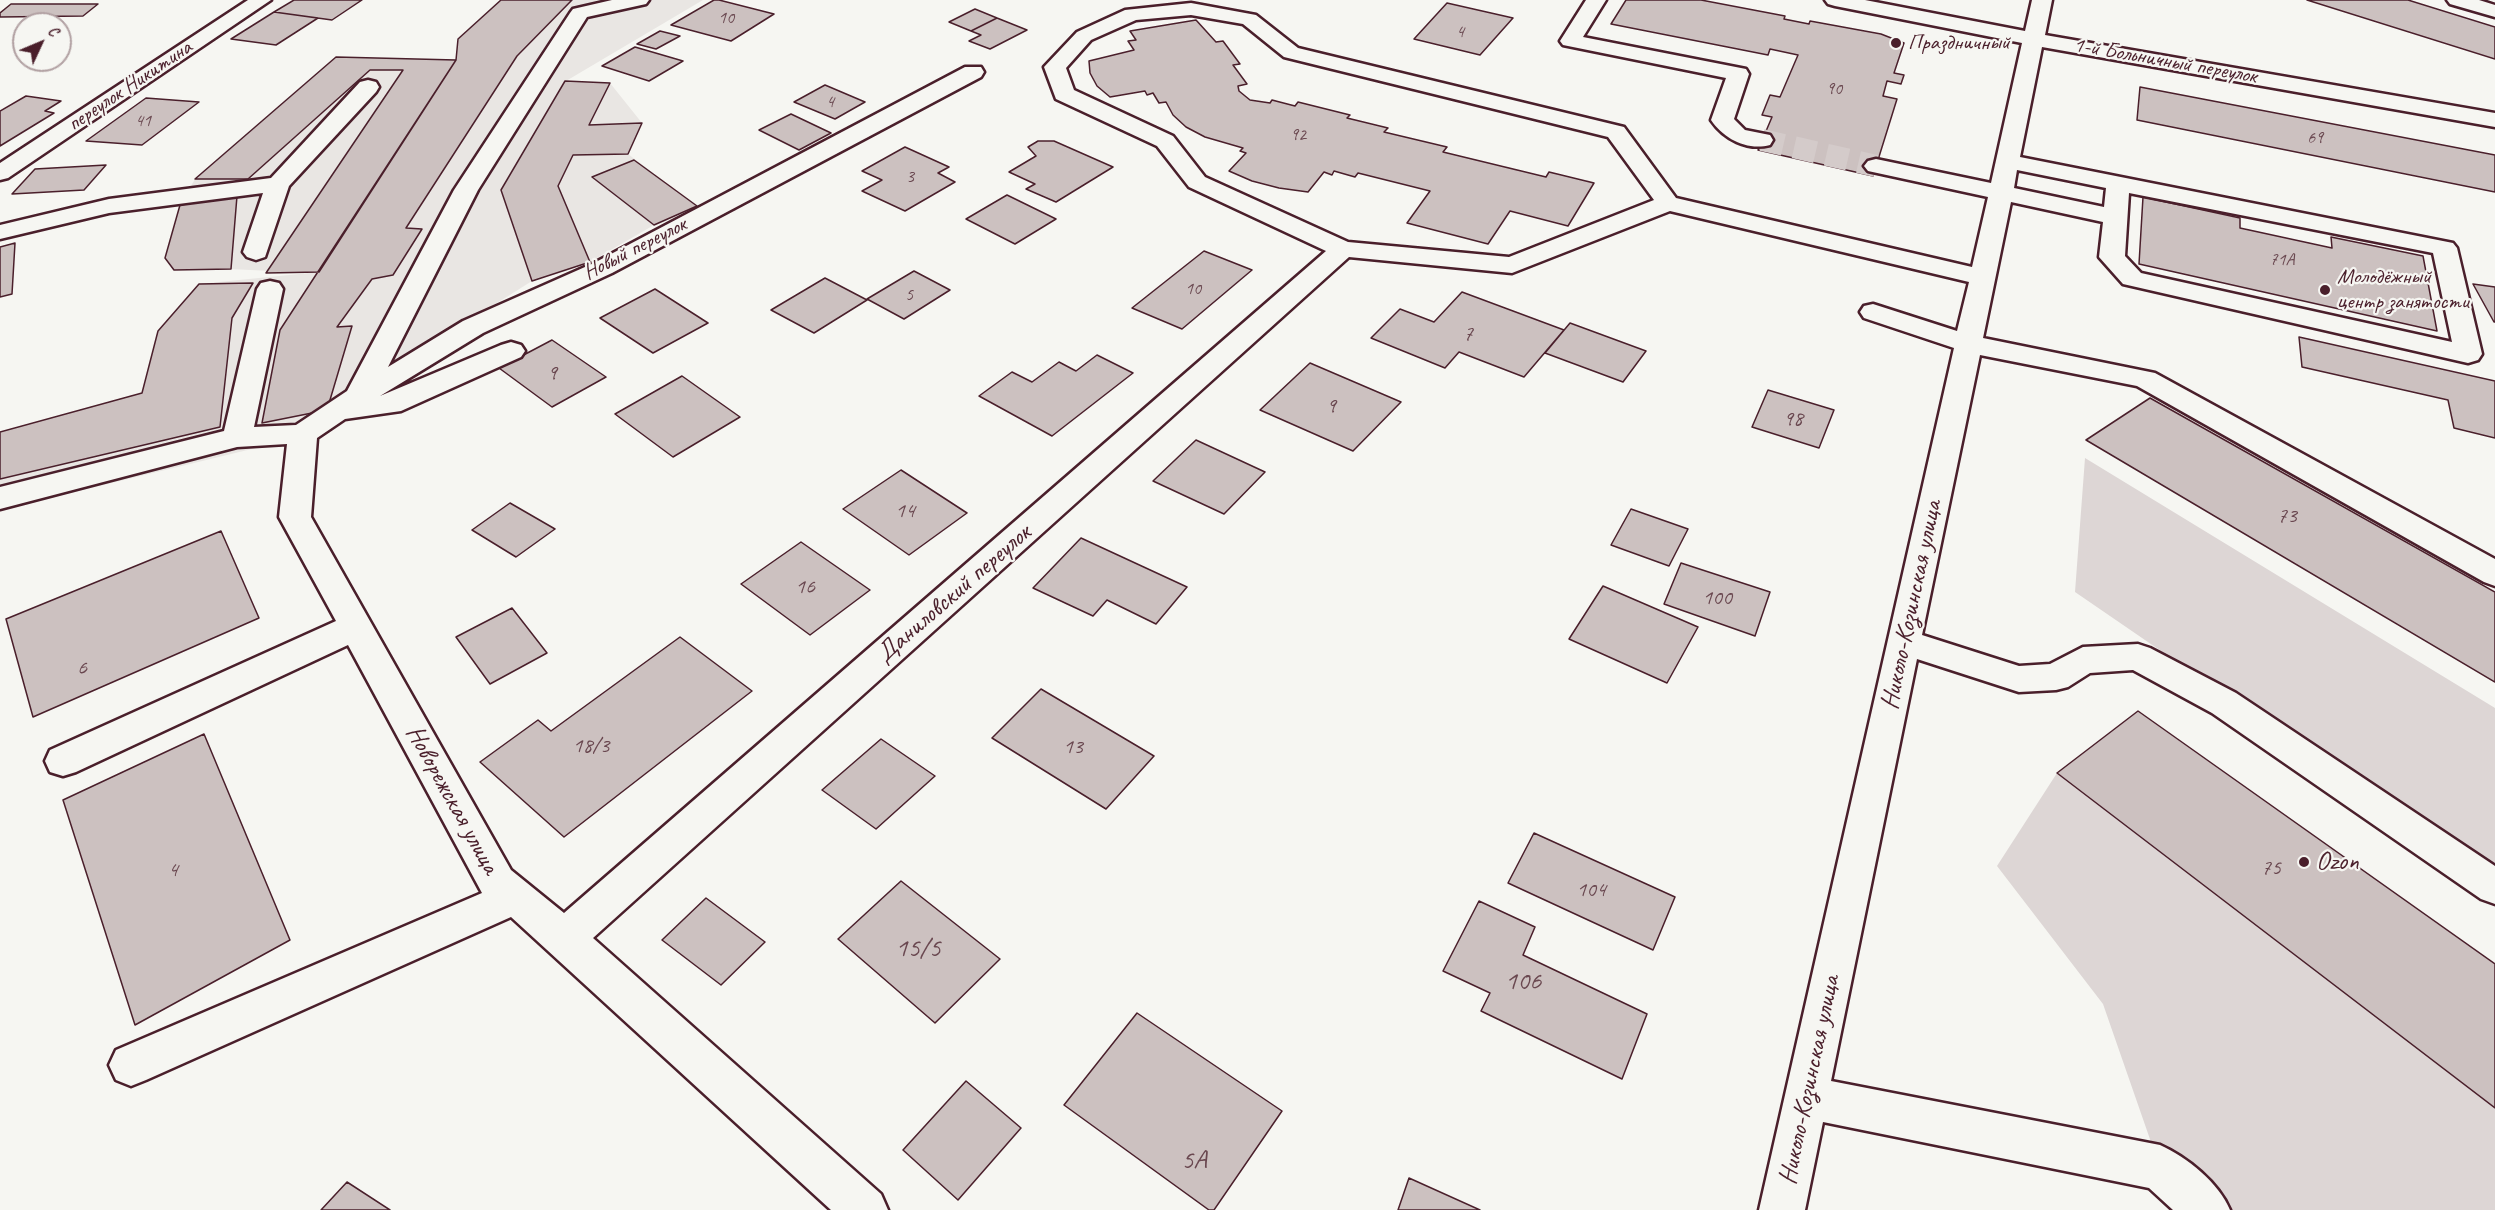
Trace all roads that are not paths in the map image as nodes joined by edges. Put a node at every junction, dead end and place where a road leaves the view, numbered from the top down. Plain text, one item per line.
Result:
1 (261, 0) edge
2 (639, 0) edge
3 (1596, 0) edge
4 (1835, 0) edge
5 (2042, 0) edge
6 (2457, 0) edge
7 (587, 6) edge
8 (2495, 11) edge
9 (2032, 39) junction
10 (973, 72) dead end
11 (368, 87) dead end
12 (2495, 120) edge
13 (1762, 140) tunnel mouth
14 (1876, 166) tunnel mouth
15 (0, 173) edge
16 (2004, 177) junction
17 (278, 184) junction
18 (2118, 184) junction
19 (1668, 203) junction
20 (2115, 217) junction
21 (0, 232) edge
22 (1343, 249) junction
23 (256, 252) dead end
24 (1982, 278) junction
25 (270, 289) dead end
26 (1873, 312) dead end
27 (1969, 344) junction
28 (511, 351) dead end
29 (347, 404) junction
30 (303, 434) junction
31 (237, 437) junction
32 (0, 498) edge
33 (2495, 574) edge
34 (355, 627) junction
35 (1904, 642) junction
36 (63, 761) dead end
37 (2495, 887) edge
38 (515, 897) junction
39 (564, 938) junction
40 (131, 1065) dead end
41 (1806, 1097) junction
42 (865, 1210) edge
43 (1782, 1210) edge
44 (2207, 1210) edge

1 - 15 street, переулок Никитина
2 - 7 street
3 - 13 street
4 - 9 street, 1-й Больничный переулок
5 - 9 street, Николо-Козинская улица
6 - 8 street
7 - 29 street
9 - 12 street, 1-й Больничный переулок
9 - 16 street, Николо-Козинская улица
10 - 29 street, Новый переулок
11 - 17 street
14 - 16 street
16 - 18 street
16 - 20 street
16 - 24 street, Николо-Козинская улица
17 - 21 street
17 - 23 street
18 - 20 street
18 - 20 street
19 - 22 street
19 - 22 street
19 - 24 street
22 - 39 street, Даниловский переулок
24 - 27 street, Николо-Козинская улица
25 - 31 street
26 - 27 street
27 - 33 street
27 - 35 street, Николо-Козинская улица
28 - 29 street
29 - 30 street, Новый переулок
30 - 31 street
30 - 34 street, Новорежская улица
31 - 32 street
34 - 36 street
34 - 38 street, Новорежская улица
35 - 37 street
35 - 41 street, Николо-Козинская улица
38 - 39 street, Новорежская улица
38 - 40 street
39 - 42 street, Новорежская улица
41 - 43 street, Николо-Козинская улица
41 - 44 street

